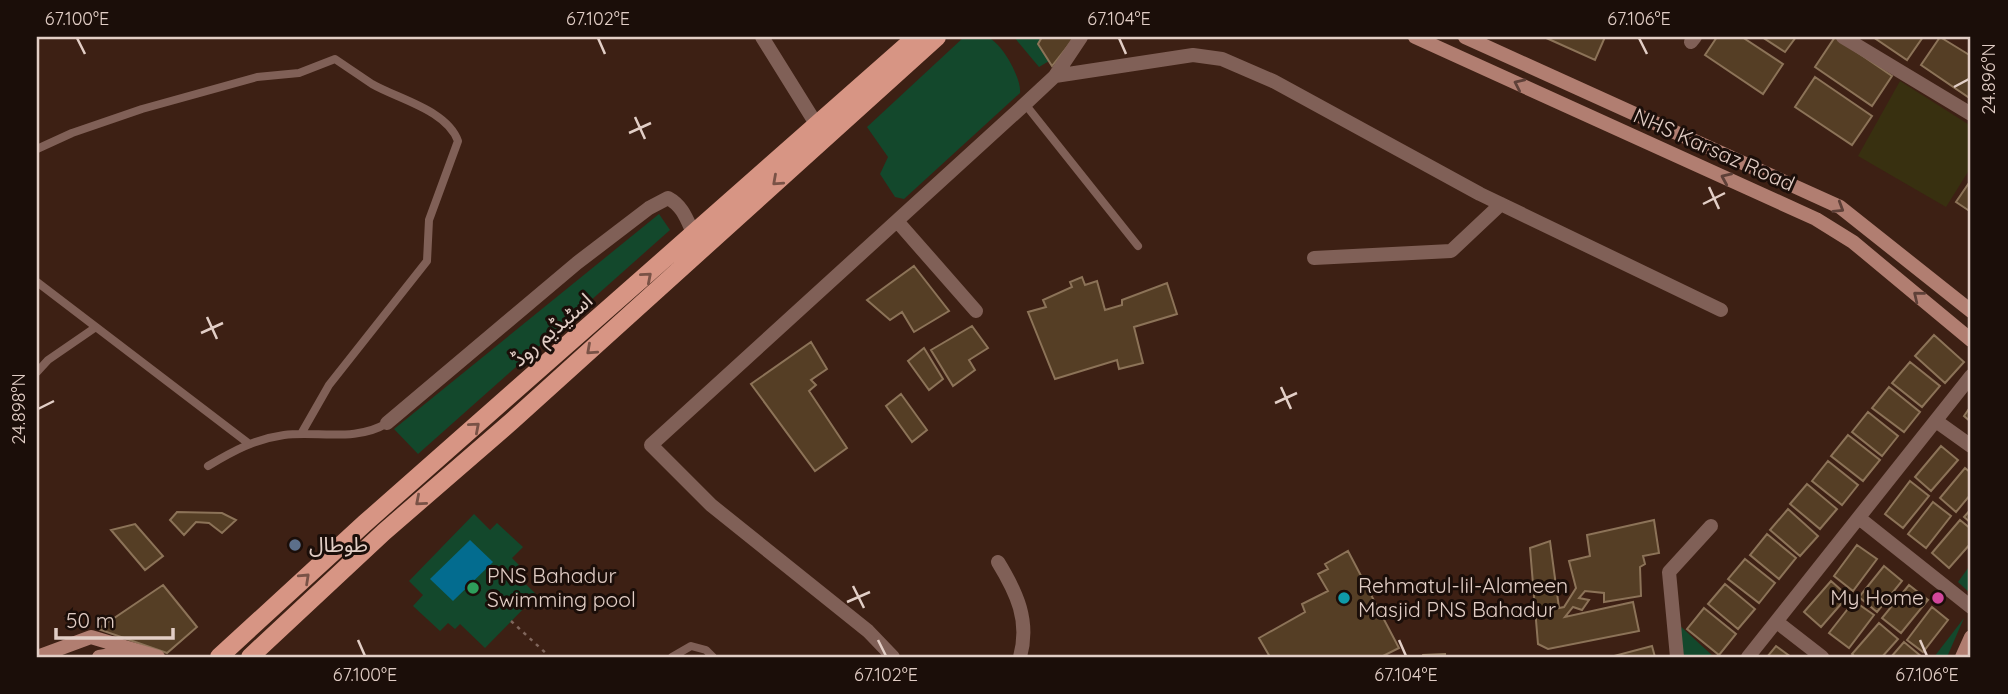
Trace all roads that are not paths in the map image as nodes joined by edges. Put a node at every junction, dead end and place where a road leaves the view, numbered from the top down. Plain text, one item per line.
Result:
1 (762, 37) edge
2 (916, 37) edge
3 (937, 37) edge
4 (1081, 37) edge
5 (1415, 37) edge
6 (1465, 37) edge
7 (1843, 37) edge
8 (1055, 76) junction
9 (1025, 104) junction
10 (1971, 114) edge
11 (818, 127) junction
12 (37, 149) edge
13 (1809, 192) junction
14 (1502, 204) junction
15 (1800, 212) junction
16 (897, 221) junction
17 (694, 235) junction
18 (1138, 246) dead end
19 (1314, 258) dead end
20 (37, 282) edge
21 (1721, 310) dead end
22 (976, 311) dead end
23 (1971, 311) edge
24 (96, 327) junction
25 (1971, 340) edge
26 (37, 372) edge
27 (1971, 376) edge
28 (1936, 421) junction
29 (387, 423) joint
30 (301, 434) junction
31 (248, 443) junction
32 (1971, 446) edge
33 (208, 466) dead end
34 (1859, 518) junction
35 (1711, 526) dead end
36 (998, 562) dead end
37 (1971, 607) edge
38 (1777, 622) junction
39 (1971, 637) edge
40 (135, 651) junction
41 (37, 657) edge
42 (99, 657) edge
43 (158, 657) edge
44 (219, 657) edge
45 (250, 657) edge
46 (672, 657) edge
47 (713, 657) edge
48 (893, 657) edge
49 (1020, 657) edge
50 (1677, 657) edge
51 (1748, 657) edge
52 (1822, 657) edge
53 (1962, 657) edge

1 - 11 street
2 - 11 main road, اسٹیڈیم روڈ
3 -> 45 main road, اسٹیڈیم روڈ
4 - 8 street
15 -> 5 street, NHS Karsaz Road
6 - 13 street
7 - 10 street
8 - 9 street
8 - 14 street
9 - 16 street
9 - 18 lane
11 - 17 main road, اسٹیڈیم روڈ
12 - 30 lane
13 - 15 street
13 -> 23 street
14 - 19 street
14 - 21 street
25 -> 15 street, NHS Karsaz Road
16 - 22 street
16 - 48 street
17 - 29 street
44 -> 17 main road, اسٹیڈیم روڈ
20 - 24 lane
24 - 26 lane
24 - 31 lane
27 - 28 street
28 - 32 street
28 - 34 street
29 - 30 lane
30 - 31 lane
31 - 33 lane
34 - 37 street
34 - 38 street
35 - 50 street
36 - 49 street
38 - 51 street
38 - 52 street
39 - 53 street
40 - 41 street
40 - 42 street
40 - 43 street
46 - 47 lane

